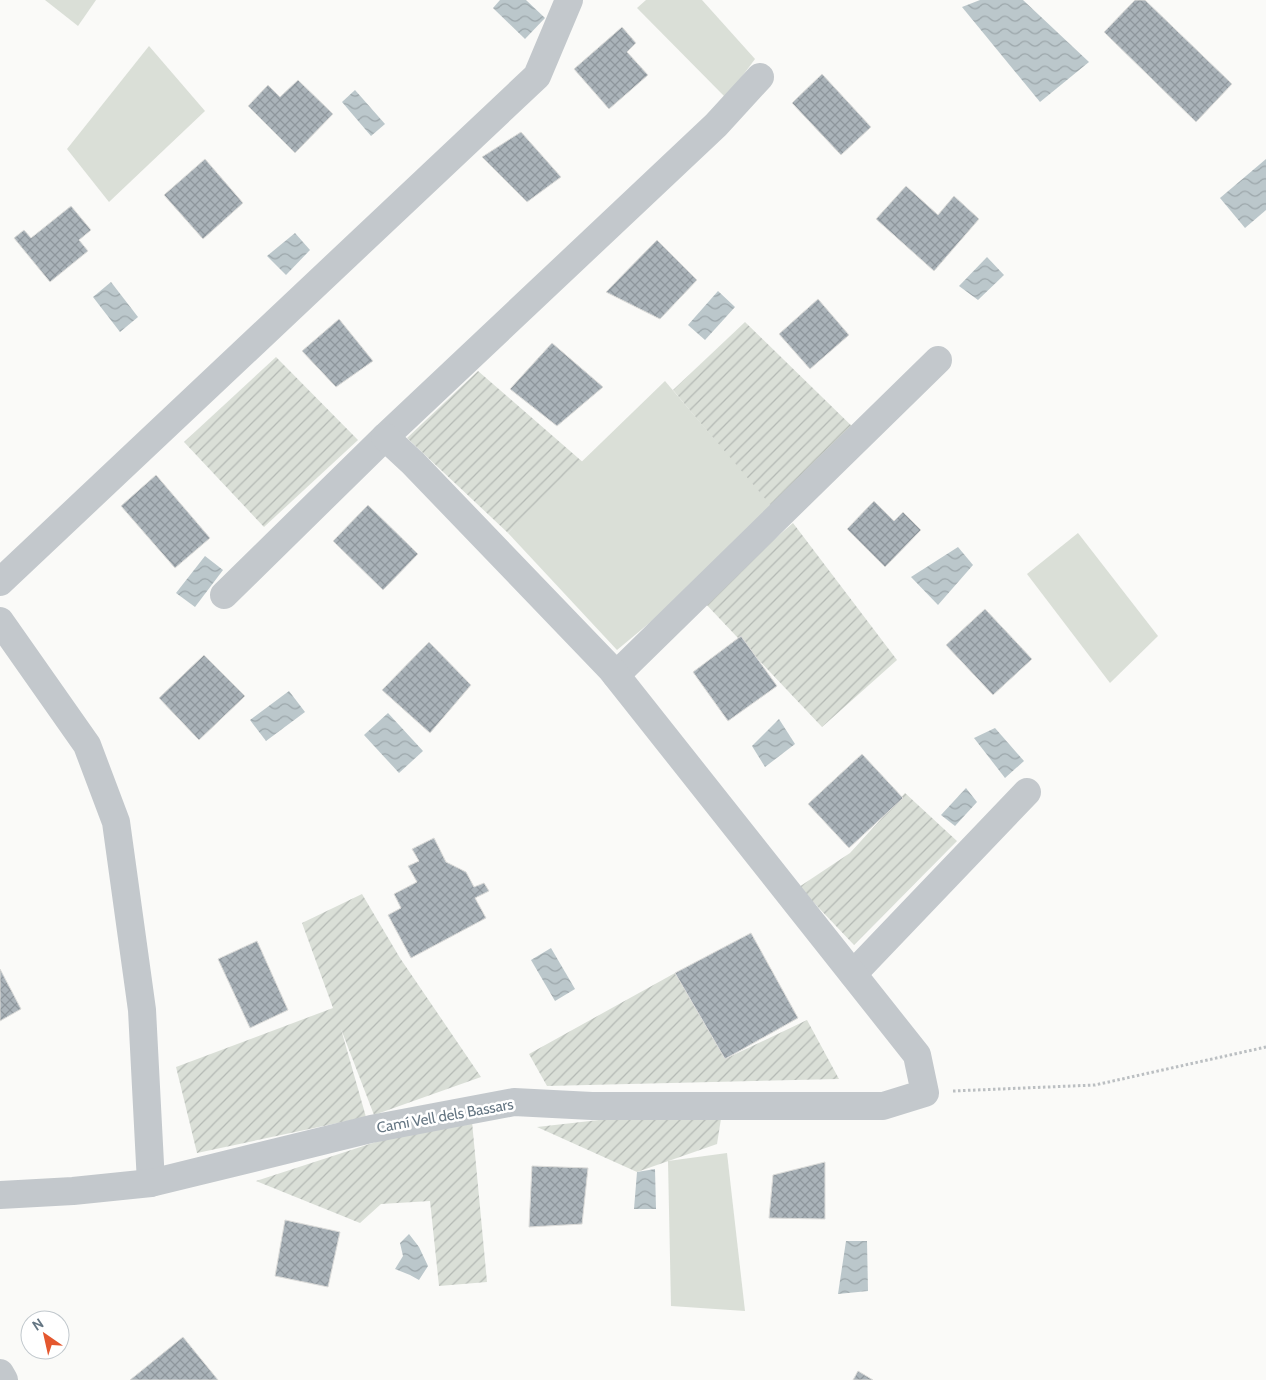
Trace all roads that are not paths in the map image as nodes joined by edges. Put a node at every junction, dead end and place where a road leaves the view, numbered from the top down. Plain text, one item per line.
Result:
1 (569, 0) edge
2 (760, 78) dead end
3 (938, 360) dead end
4 (385, 437) junction
5 (0, 582) edge
6 (224, 596) dead end
7 (0, 621) edge
8 (616, 675) junction
9 (1027, 792) dead end
10 (853, 974) junction
11 (151, 1183) junction
12 (0, 1195) edge
13 (0, 1373) edge
14 (4, 1380) edge

1 - 5 street
2 - 4 street
3 - 8 street
4 - 6 street
4 - 8 street
7 - 11 street
8 - 10 street
9 - 10 street
10 - 11 street, Camí Vell dels Bassars
11 - 12 street, Camí Vell dels Bassars
13 - 14 street

